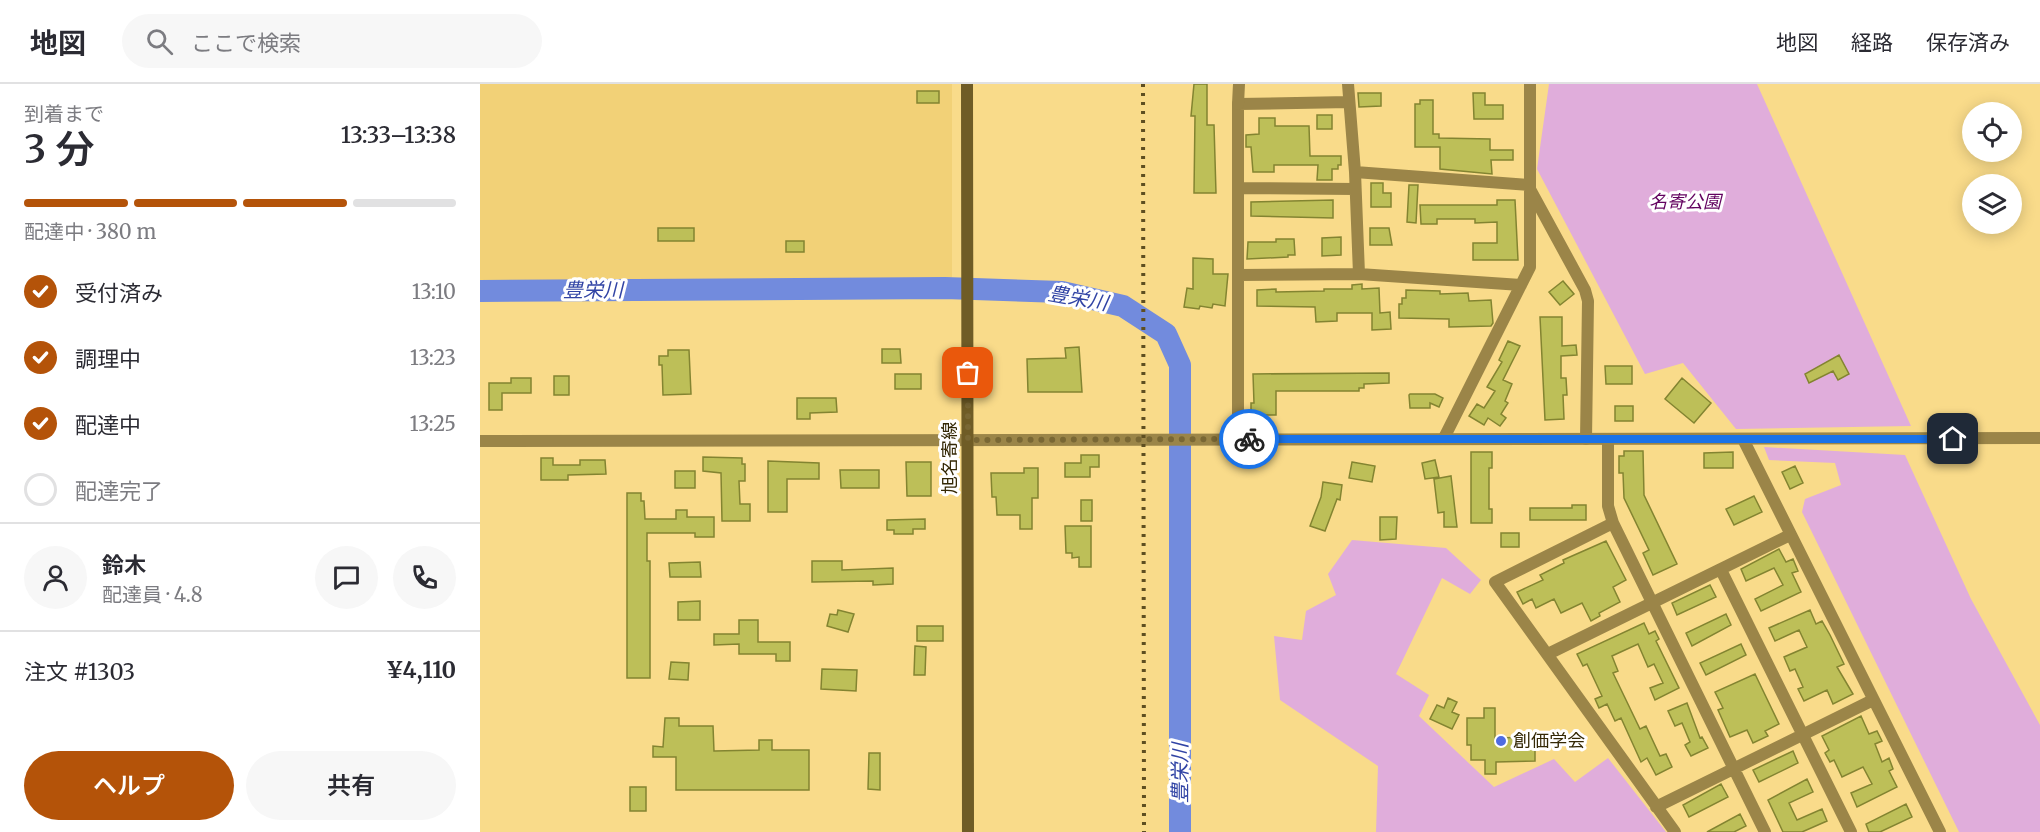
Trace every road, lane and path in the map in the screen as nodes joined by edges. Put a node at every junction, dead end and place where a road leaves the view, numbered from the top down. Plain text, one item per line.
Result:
1 (967, 84) edge
2 (1239, 84) edge
3 (1348, 84) edge
4 (1530, 84) edge
5 (1349, 102) junction
6 (1238, 104) junction
7 (1355, 171) junction
8 (1528, 185) junction
9 (1239, 188) junction
10 (1355, 189) junction
11 (1359, 274) junction
12 (1238, 275) junction
13 (1521, 285) junction
14 (1444, 438) junction
15 (2040, 438) edge
16 (1238, 439) junction
17 (1586, 439) junction
18 (1608, 439) junction
19 (1743, 439) junction
20 (968, 440) junction
21 (480, 441) edge
22 (1613, 523) junction
23 (1790, 535) junction
24 (1721, 570) junction
25 (1653, 603) junction
26 (1548, 654) junction
27 (1873, 700) junction
28 (1803, 734) junction
29 (1734, 770) junction
30 (1656, 807) junction
31 (968, 832) edge
32 (1675, 832) edge
33 (1765, 832) edge
34 (1851, 832) edge
35 (1940, 832) edge

1 - 20 main road, 旭名寄線
2 - 6 street
3 - 5 street
4 - 8 street
5 - 6 street
5 - 7 street
6 - 9 street
7 - 8 street
7 - 10 street
8 - 13 street
8 - 17 street
9 - 10 street
9 - 12 street
10 - 11 street
11 - 12 street
11 - 13 street
12 - 16 street
13 - 14 street
14 - 16 street
14 - 17 street
15 - 19 street
16 - 20 street
17 - 18 street
18 - 19 street
18 - 22 street
19 - 23 street
20 - 21 street
20 - 31 main road, 旭名寄線
22 - 25 street
22 - 26 street
23 - 24 street
23 - 27 street
24 - 25 street
24 - 28 street
25 - 26 street
25 - 29 street
26 - 30 street
27 - 28 street
27 - 35 street
28 - 29 street
28 - 34 street
29 - 30 street
29 - 33 street
30 - 32 street

